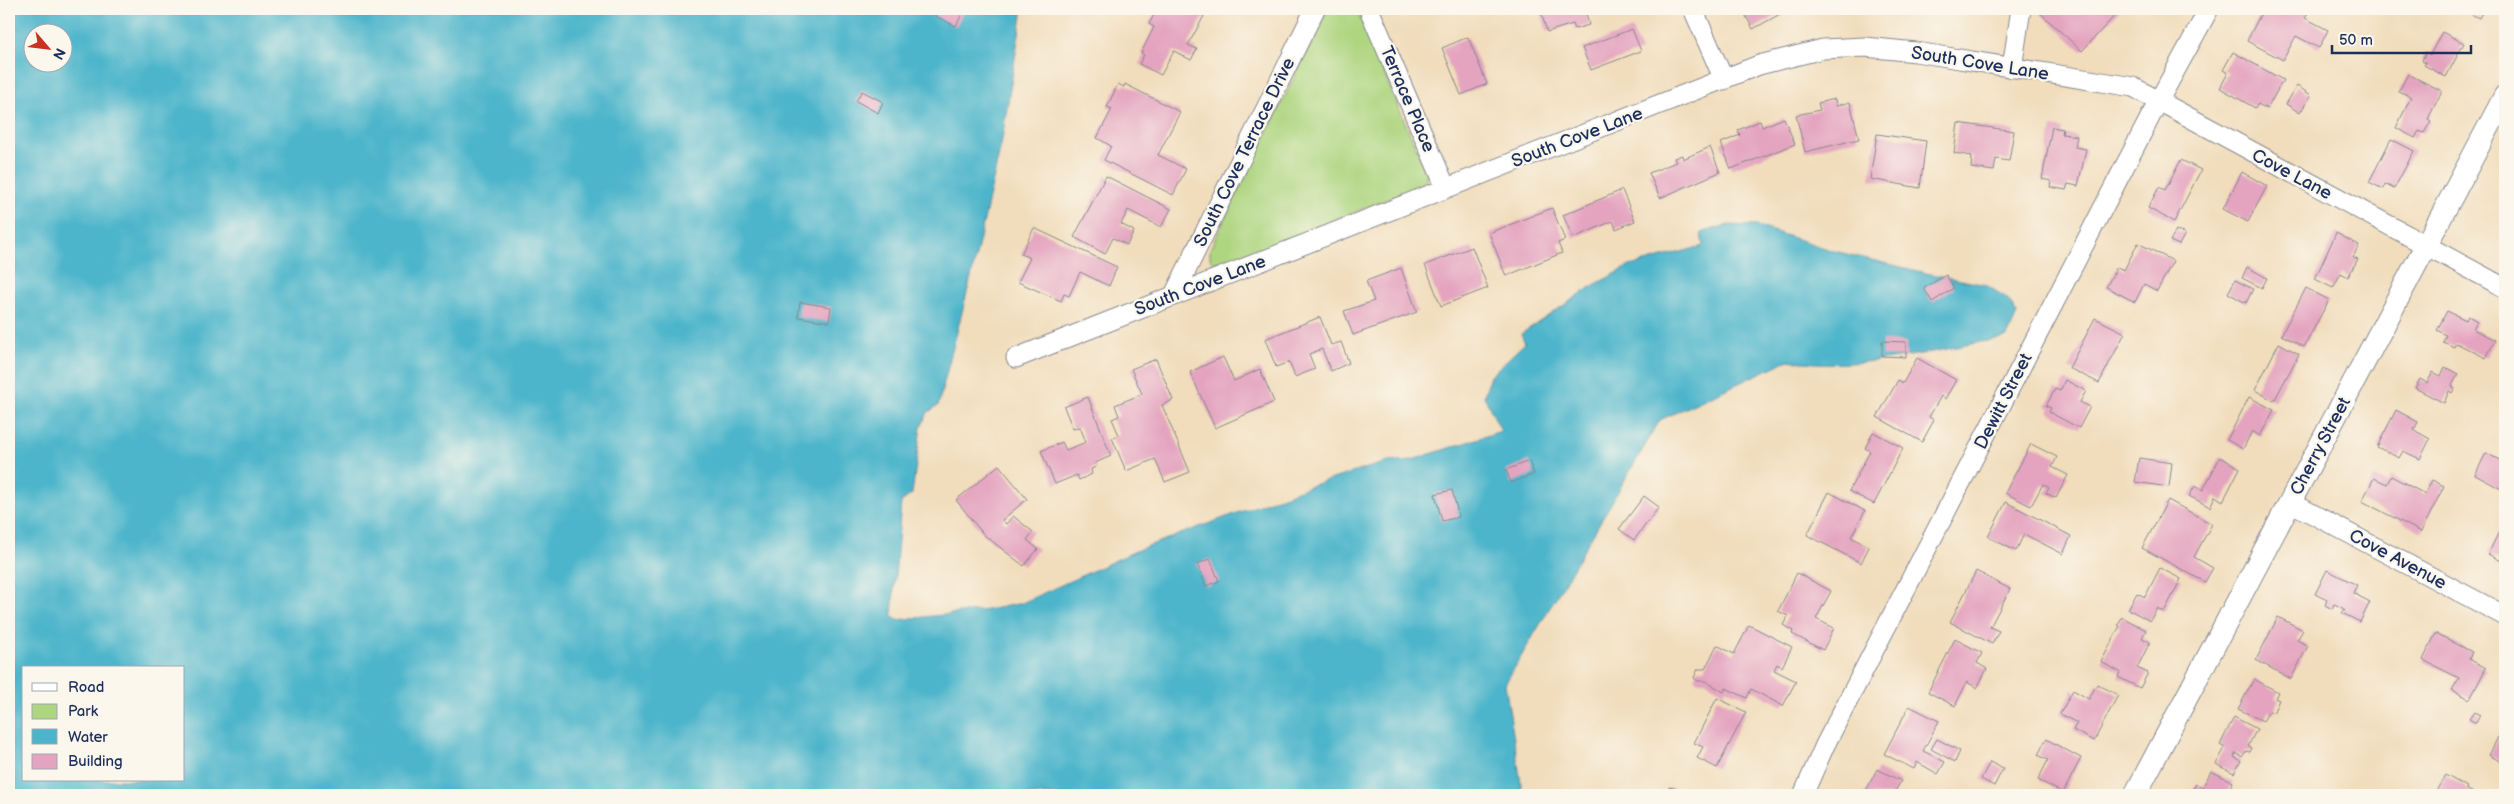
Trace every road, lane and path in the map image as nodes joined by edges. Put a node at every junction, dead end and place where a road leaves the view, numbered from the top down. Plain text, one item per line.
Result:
1 (1315, 9) edge
2 (1369, 9) edge
3 (1693, 9) edge
4 (2021, 9) edge
5 (2209, 9) edge
6 (2012, 68) junction
7 (1724, 80) junction
8 (2505, 96) edge
9 (2158, 102) junction
10 (1446, 188) junction
11 (2426, 246) junction
12 (2505, 288) edge
13 (1174, 295) junction
14 (1016, 358) dead end
15 (2290, 502) junction
16 (2505, 616) edge
17 (1803, 795) edge
18 (2135, 795) edge

1 - 13 street, South Cove Terrace Drive
2 - 10 street, Terrace Place
3 - 7 street
4 - 6 street
5 - 9 street, Dewitt Street
6 - 7 street, South Cove Lane
6 - 9 street, South Cove Lane
7 - 10 street, South Cove Lane
8 - 11 street, Cherry Street
9 - 11 street, Cove Lane
9 - 17 street, Dewitt Street
10 - 13 street, South Cove Lane
11 - 12 street, Cove Lane
11 - 15 street, Cherry Street
13 - 14 street, South Cove Lane
15 - 16 street, Cove Avenue
15 - 18 street, Cherry Street

